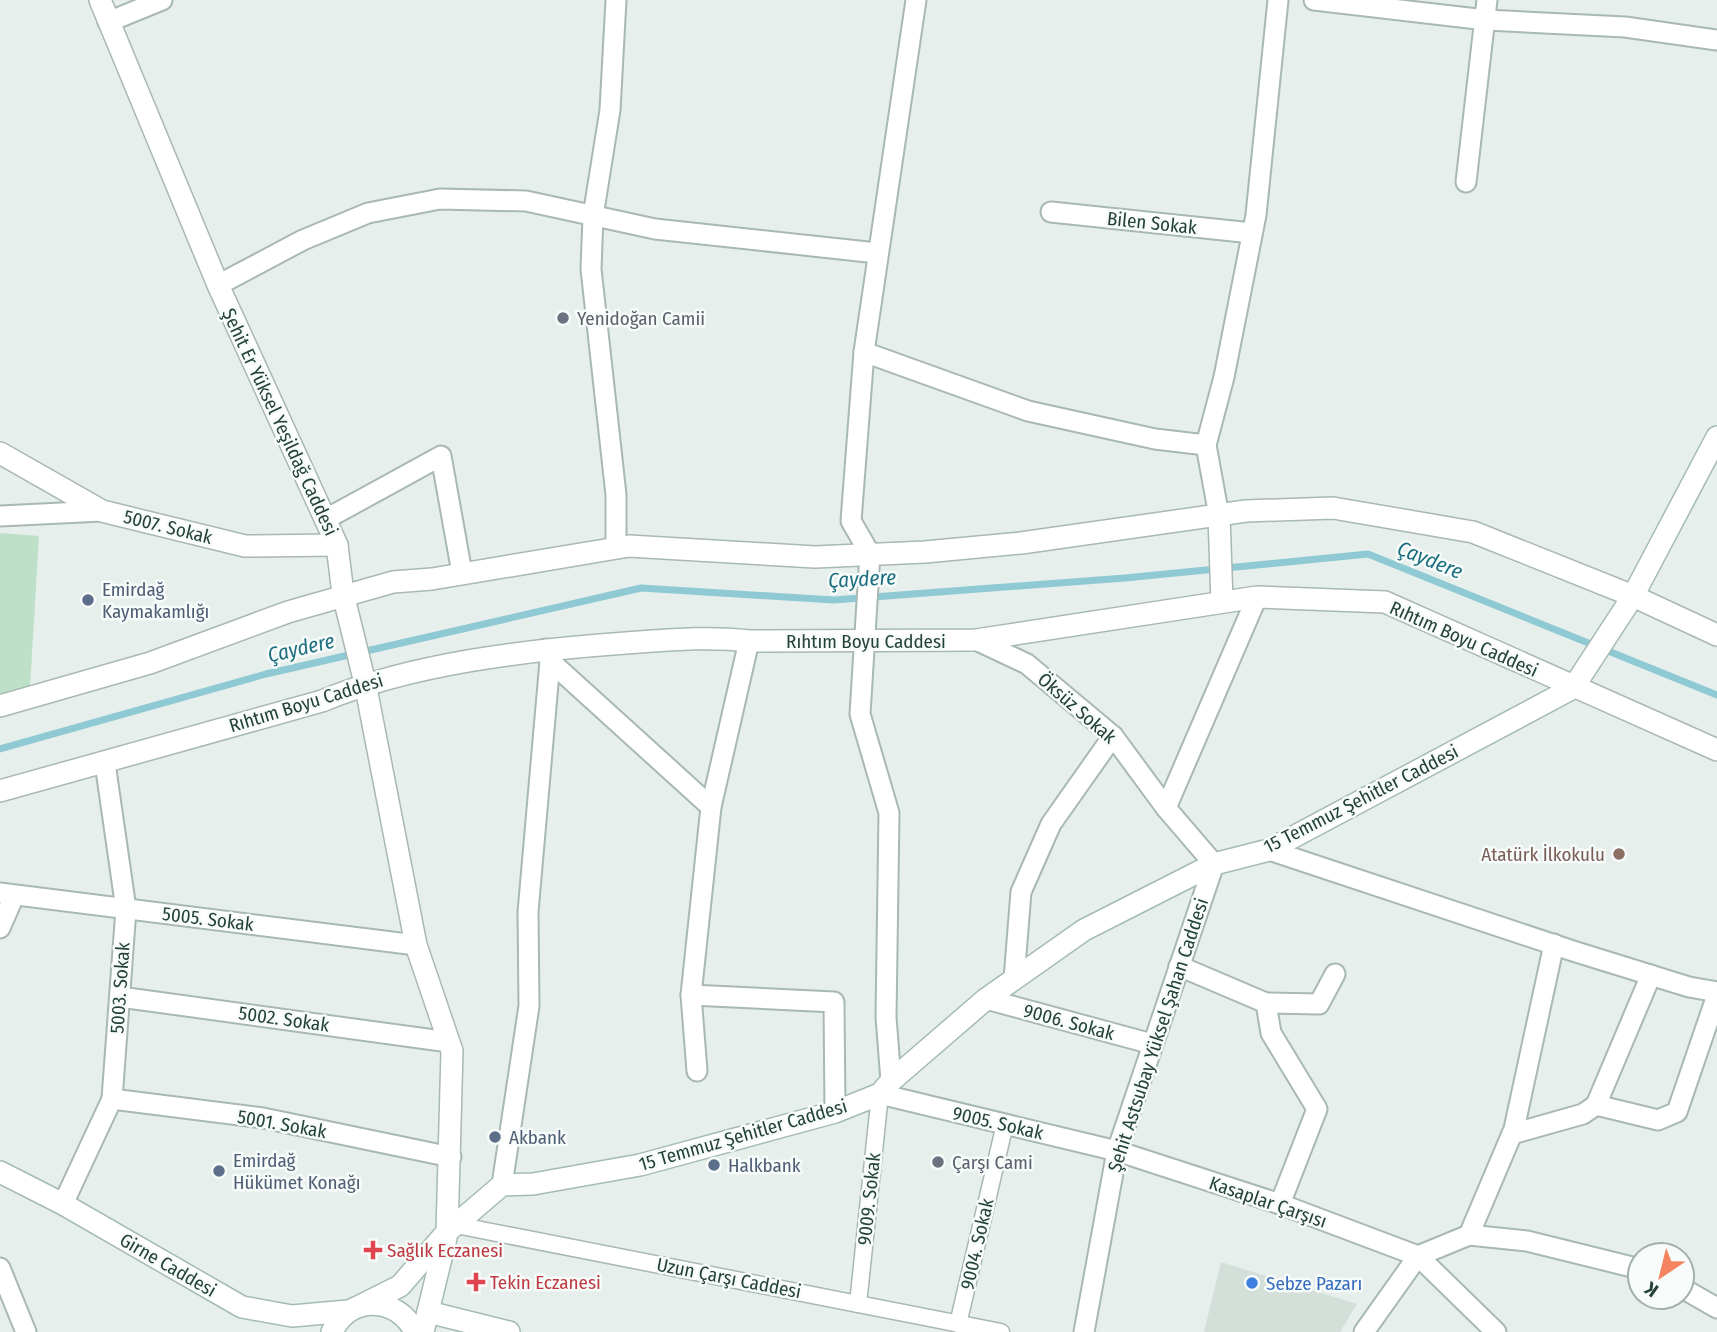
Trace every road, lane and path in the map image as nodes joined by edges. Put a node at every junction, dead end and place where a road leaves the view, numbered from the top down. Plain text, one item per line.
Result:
1 (100, 0) edge
2 (162, 0) edge
3 (616, 0) edge
4 (916, 0) edge
5 (1278, 0) edge
6 (1314, 0) edge
7 (1486, 10) edge
8 (108, 23) junction
9 (1717, 40) edge
10 (1466, 182) dead end
11 (1051, 212) dead end
12 (593, 216) junction
13 (1252, 233) junction
14 (877, 253) junction
15 (218, 285) junction
16 (864, 352) junction
17 (1206, 445) junction
18 (1715, 448) edge
19 (0, 453) edge
20 (102, 511) junction
21 (0, 516) edge
22 (1219, 516) junction
23 (326, 519) junction
24 (337, 545) junction
25 (616, 548) junction
26 (870, 554) junction
27 (462, 573) junction
28 (343, 594) junction
29 (1633, 596) junction
30 (1256, 597) junction
31 (1222, 602) junction
32 (1717, 635) edge
33 (975, 640) junction
34 (749, 641) junction
35 (866, 642) junction
36 (548, 655) junction
37 (365, 683) junction
38 (1573, 688) junction
39 (0, 706) edge
40 (1113, 736) junction
41 (1717, 750) edge
42 (105, 763) junction
43 (0, 791) edge
44 (711, 807) junction
45 (1166, 808) junction
46 (1269, 850) junction
47 (1214, 864) junction
48 (7, 895) edge
49 (126, 909) junction
50 (0, 928) edge
51 (1554, 944) junction
52 (416, 945) junction
53 (1179, 966) junction
54 (1335, 974) dead end
55 (1651, 975) junction
56 (1014, 979) junction
57 (1717, 994) edge
58 (691, 995) junction
59 (120, 997) junction
60 (986, 999) junction
61 (1266, 1003) junction
62 (449, 1042) junction
63 (1152, 1044) junction
64 (697, 1072) dead end
65 (885, 1087) junction
66 (112, 1099) junction
67 (1596, 1105) junction
68 (835, 1112) junction
69 (1005, 1124) junction
70 (1512, 1134) junction
71 (1117, 1151) junction
72 (451, 1157) junction
73 (0, 1172) edge
74 (502, 1185) junction
75 (63, 1204) junction
76 (1280, 1204) junction
77 (451, 1229) junction
78 (1469, 1235) junction
79 (1418, 1256) junction
80 (1626, 1266) edge
81 (0, 1268) edge
82 (1696, 1296) edge
83 (858, 1304) junction
84 (355, 1308) junction
85 (1717, 1308) edge
86 (426, 1322) edge
87 (958, 1324) junction
88 (26, 1332) edge
89 (332, 1332) edge
90 (415, 1332) edge
91 (509, 1332) edge
92 (1001, 1332) edge
93 (1084, 1332) edge
94 (1364, 1332) edge
95 (1496, 1332) edge

1 - 8 street, Şehit Er Yüksel Yeşildağ Caddesi
2 - 8 street
3 - 12 street
4 - 14 street
5 - 13 street
6 - 7 street
7 - 9 street
7 - 10 street
8 - 15 street, Şehit Er Yüksel Yeşildağ Caddesi
11 - 13 street, Bilen Sokak
12 - 14 street
12 - 15 street
12 - 25 street
13 - 17 street
14 - 16 street
15 - 23 street, Şehit Er Yüksel Yeşildağ Caddesi
16 - 17 street
16 - 26 street
17 - 22 street
18 - 29 street, 15 Temmuz Şehitler Caddesi
19 - 20 street
20 - 21 street, 5007. Sokak
20 - 24 street, 5007. Sokak
22 - 26 street
22 - 29 street
22 - 31 street
23 - 24 street, Şehit Er Yüksel Yeşildağ Caddesi
23 - 27 street
24 - 28 street, Şehit Er Yüksel Yeşildağ Caddesi
25 - 26 street
25 - 27 street
26 - 35 street
27 - 28 street
28 - 37 street, Şehit Er Yüksel Yeşildağ Caddesi
28 - 39 street
29 - 32 street
29 - 38 street, 15 Temmuz Şehitler Caddesi
30 - 31 street, Rıhtım Boyu Caddesi
30 - 38 street, Rıhtım Boyu Caddesi
30 - 45 street
31 - 33 street, Rıhtım Boyu Caddesi
33 - 35 street, Rıhtım Boyu Caddesi
33 - 40 street, Öksüz Sokak
34 - 35 street, Rıhtım Boyu Caddesi
34 - 36 street, Rıhtım Boyu Caddesi
34 - 44 street
35 - 65 street
36 - 37 street, Rıhtım Boyu Caddesi
36 - 44 street
36 - 74 street
37 - 42 street, Rıhtım Boyu Caddesi
37 - 52 street, Şehit Er Yüksel Yeşildağ Caddesi
38 - 41 street, Rıhtım Boyu Caddesi
38 - 46 street, 15 Temmuz Şehitler Caddesi
40 - 45 street, Öksüz Sokak
40 - 56 street
42 - 43 street, Rıhtım Boyu Caddesi
42 - 49 street, 5003. Sokak
44 - 58 street
45 - 47 street, Öksüz Sokak
46 - 47 street, 15 Temmuz Şehitler Caddesi
46 - 51 street
47 - 53 street, Şehit Astsubay Yüksel Şahan Caddesi
47 - 56 street, 15 Temmuz Şehitler Caddesi
48 - 49 street, 5005. Sokak
48 - 50 street
49 - 52 street, 5005. Sokak
49 - 59 street, 5003. Sokak
51 - 55 street
51 - 70 street
52 - 62 street, Şehit Er Yüksel Yeşildağ Caddesi
53 - 61 street
53 - 63 street, Şehit Astsubay Yüksel Şahan Caddesi
54 - 61 street
55 - 57 street
55 - 67 street
56 - 60 street, 15 Temmuz Şehitler Caddesi
57 - 67 street
58 - 64 street
58 - 68 street
59 - 62 street, 5002. Sokak
59 - 66 street, 5003. Sokak
60 - 63 street, 9006. Sokak
60 - 65 street, 15 Temmuz Şehitler Caddesi
61 - 76 street
62 - 72 street, Şehit Er Yüksel Yeşildağ Caddesi
63 - 71 street, Şehit Astsubay Yüksel Şahan Caddesi
65 - 68 street, 15 Temmuz Şehitler Caddesi
65 - 69 street, 9005. Sokak
65 - 83 street, 9009. Sokak
66 - 72 street, 5001. Sokak
66 - 75 street, 5003. Sokak
67 - 70 street
68 - 74 street, 15 Temmuz Şehitler Caddesi
69 - 71 street, 9005. Sokak
69 - 87 street, 9004. Sokak
70 - 78 street
71 - 76 street, Kasaplar Çarşısı
71 - 93 street, Şehit Astsubay Yüksel Şahan Caddesi
72 - 77 street, Şehit Er Yüksel Yeşildağ Caddesi
73 - 75 street, Girne Caddesi
74 - 77 street
75 - 84 street, Girne Caddesi
76 - 79 street, Kasaplar Çarşısı
77 - 83 street, Uzun Çarşı Caddesi
77 - 84 street
77 - 86 street, Şehit Er Yüksel Yeşildağ Caddesi
78 - 79 street
78 - 80 street
79 - 94 street
79 - 95 street
81 - 88 street
82 - 85 street
83 - 87 street, Uzun Çarşı Caddesi
84 - 89 street
84 - 90 street
86 - 91 street
87 - 92 street, Uzun Çarşı Caddesi

